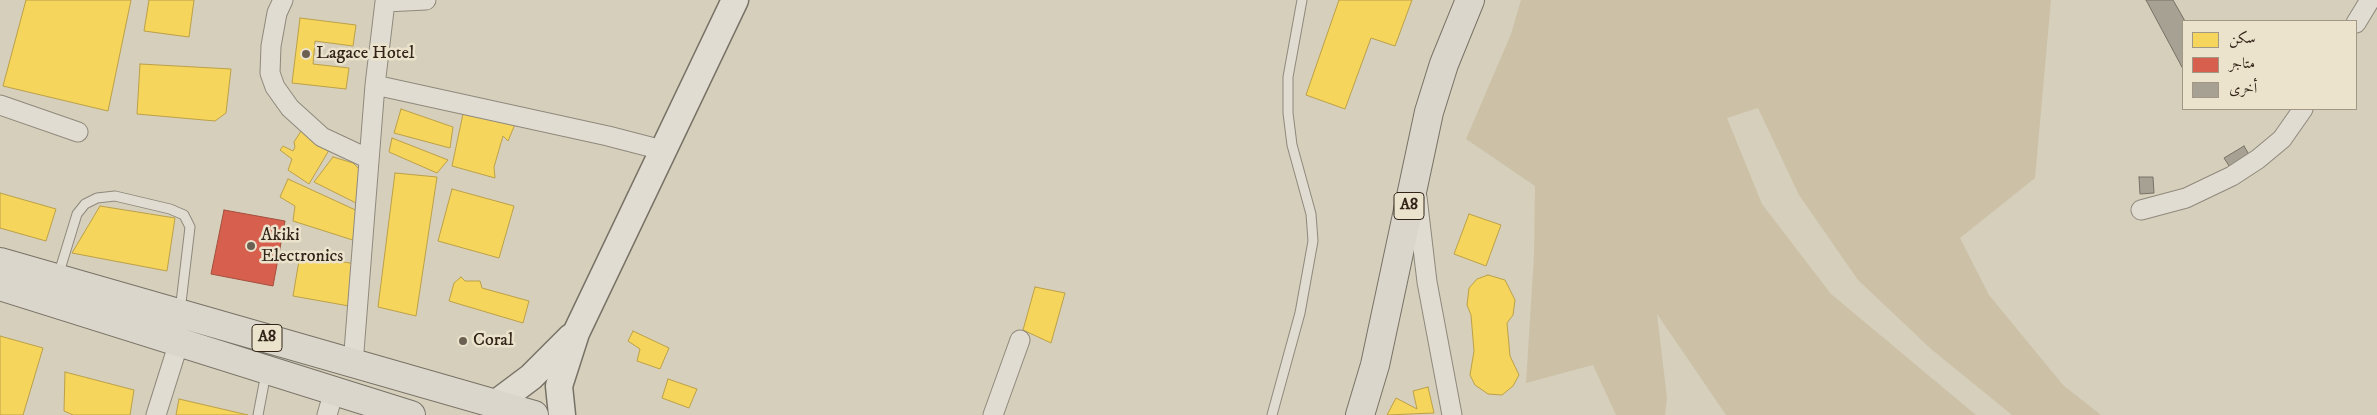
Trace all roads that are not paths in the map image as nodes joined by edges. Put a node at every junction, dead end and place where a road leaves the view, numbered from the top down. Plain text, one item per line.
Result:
1 (284, 0) edge
2 (426, 0) edge
3 (735, 0) edge
4 (1302, 0) edge
5 (1470, 0) edge
6 (2370, 0) edge
7 (381, 1) edge
8 (2357, 21) edge
9 (375, 85) junction
10 (0, 105) edge
11 (2302, 110) edge
12 (78, 132) dead end
13 (662, 150) junction
14 (370, 159) junction
15 (1415, 180) junction
16 (2141, 210) dead end
17 (0, 262) edge
18 (58, 278) junction
19 (0, 286) edge
20 (180, 313) junction
21 (576, 333) junction
22 (1020, 340) dead end
23 (179, 342) junction
24 (353, 364) junction
25 (267, 370) junction
26 (330, 403) edge
27 (495, 404) junction
28 (156, 415) edge
29 (258, 415) edge
30 (411, 415) edge
31 (534, 415) edge
32 (562, 415) edge
33 (993, 415) edge
34 (1272, 415) edge
35 (1360, 415) edge
36 (1452, 415) edge

1 - 14 street
2 - 7 street
3 - 13 main road
4 - 34 lane
5 - 15 highway, A8
6 - 8 street
7 - 9 street
9 - 13 street
9 - 14 street
10 - 12 street
11 - 16 street
13 - 21 main road
14 - 24 street
15 - 35 highway, A8
15 - 36 street
17 - 18 highway, A8
18 - 20 highway, A8
18 - 20 lane
19 - 23 highway, A8
20 - 24 highway, A8
21 - 27 main road
21 - 32 main road
22 - 33 street
23 - 25 highway, A8
23 - 28 street
24 - 27 highway, A8
25 - 26 highway, A8
25 - 29 lane
26 - 30 highway, A8
27 - 31 highway, A8

